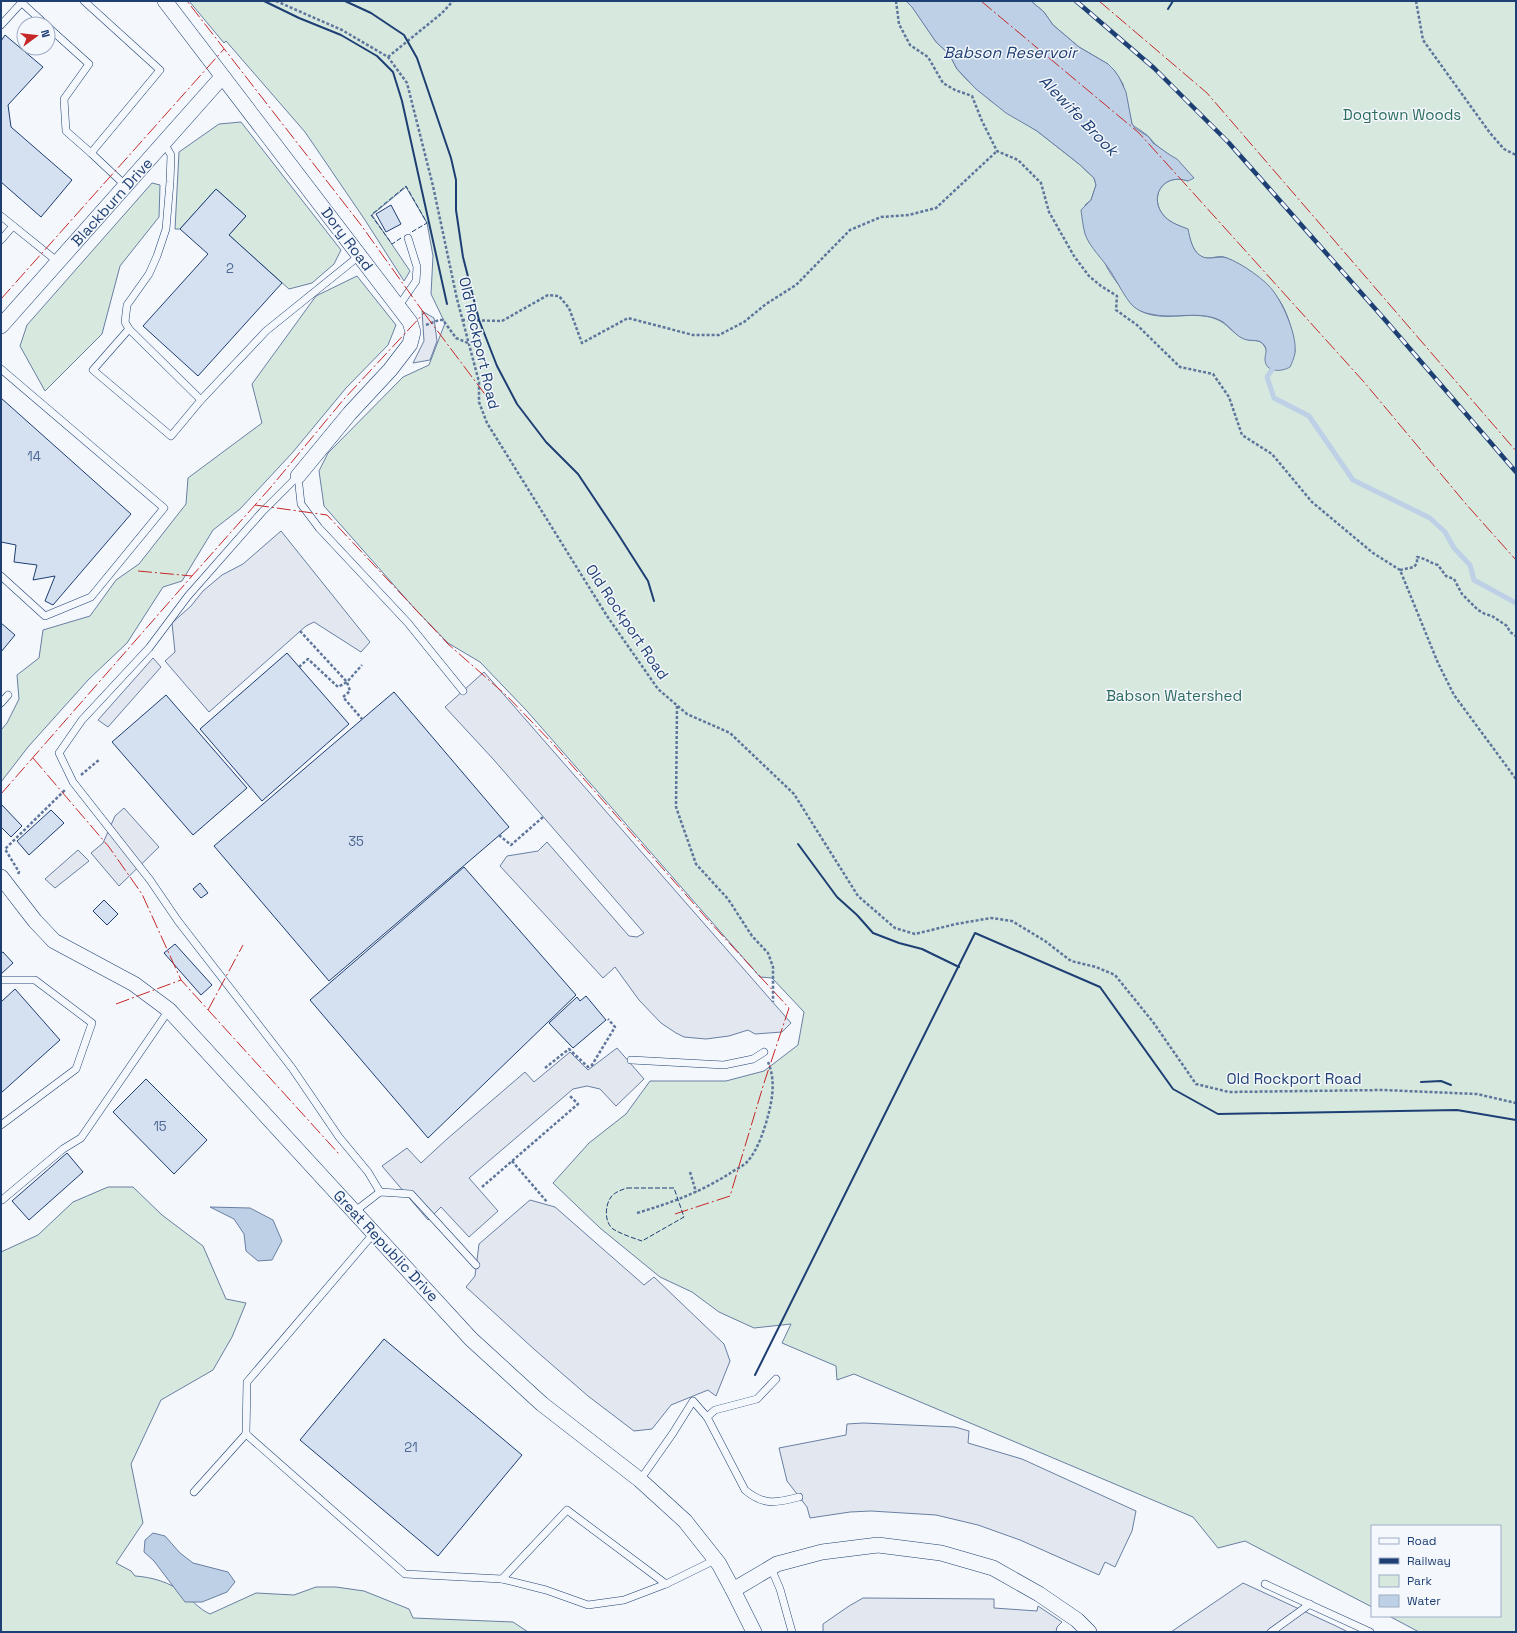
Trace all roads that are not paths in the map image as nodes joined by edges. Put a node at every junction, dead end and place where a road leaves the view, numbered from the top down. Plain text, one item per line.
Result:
1 (84, 1) edge
2 (165, 1) edge
3 (22, 2) edge
4 (37, 16) edge
5 (1, 25) edge
6 (56, 34) edge
7 (222, 77) junction
8 (164, 143) junction
9 (91, 153) junction
10 (126, 186) junction
11 (1, 216) edge
12 (13, 226) junction
13 (408, 238) dead end
14 (1, 240) edge
15 (359, 256) junction
16 (58, 262) junction
17 (398, 307) junction
18 (1, 326) edge
19 (129, 329) junction
20 (1, 369) edge
21 (201, 400) junction
22 (298, 476) junction
23 (1, 576) edge
24 (463, 691) dead end
25 (8, 695) dead end
26 (1, 703) edge
27 (4, 881) edge
28 (1, 980) edge
29 (170, 1010) junction
30 (764, 1052) road end
31 (631, 1060) dead end
32 (1, 1125) edge
33 (380, 1192) junction
34 (2, 1200) dead end
35 (354, 1212) junction
36 (374, 1233) junction
37 (476, 1265) dead end
38 (776, 1379) dead end
39 (707, 1417) junction
40 (246, 1434) junction
41 (640, 1480) junction
42 (194, 1492) dead end
43 (799, 1497) dead end
44 (715, 1560) junction
45 (771, 1568) junction
46 (502, 1579) junction
47 (666, 1584) junction
48 (1265, 1584) dead end
49 (733, 1590) junction
50 (1310, 1604) junction
51 (754, 1632) edge
52 (792, 1632) edge
53 (1089, 1632) edge
54 (1271, 1632) edge
55 (1370, 1632) edge

1 - 9 lane
2 - 7 street, Dory Road
3 - 4 lane
3 - 5 lane
6 - 9 lane
7 - 8 street, Blackburn Drive
7 - 15 street, Dory Road
8 - 10 street, Blackburn Drive
8 - 19 lane
9 - 10 lane
10 - 16 street, Blackburn Drive
11 - 12 lane
12 - 14 lane
12 - 16 lane
13 - 17 lane
15 - 17 street, Dory Road
15 - 21 lane
16 - 18 street, Blackburn Drive
17 - 22 street, Dory Road
19 - 21 lane
19 - 21 lane
20 - 23 lane
22 - 24 lane
22 - 33 lane
25 - 26 lane
27 - 29 street, Great Republic Drive
28 - 32 lane
29 - 34 lane
29 - 35 street, Great Republic Drive
30 - 31 lane
33 - 35 lane
33 - 37 lane
35 - 36 street, Great Republic Drive
36 - 40 lane
36 - 41 street, Great Republic Drive
38 - 39 lane
39 - 41 lane
39 - 43 lane
40 - 42 lane
40 - 46 lane
41 - 44 street, Great Republic Drive
44 - 47 lane
44 - 49 street, Great Republic Drive
45 - 49 street
45 - 52 lane
45 - 53 street
46 - 47 lane
46 - 47 lane
48 - 50 lane
49 - 51 street, Great Republic Drive
50 - 54 lane
50 - 55 lane

